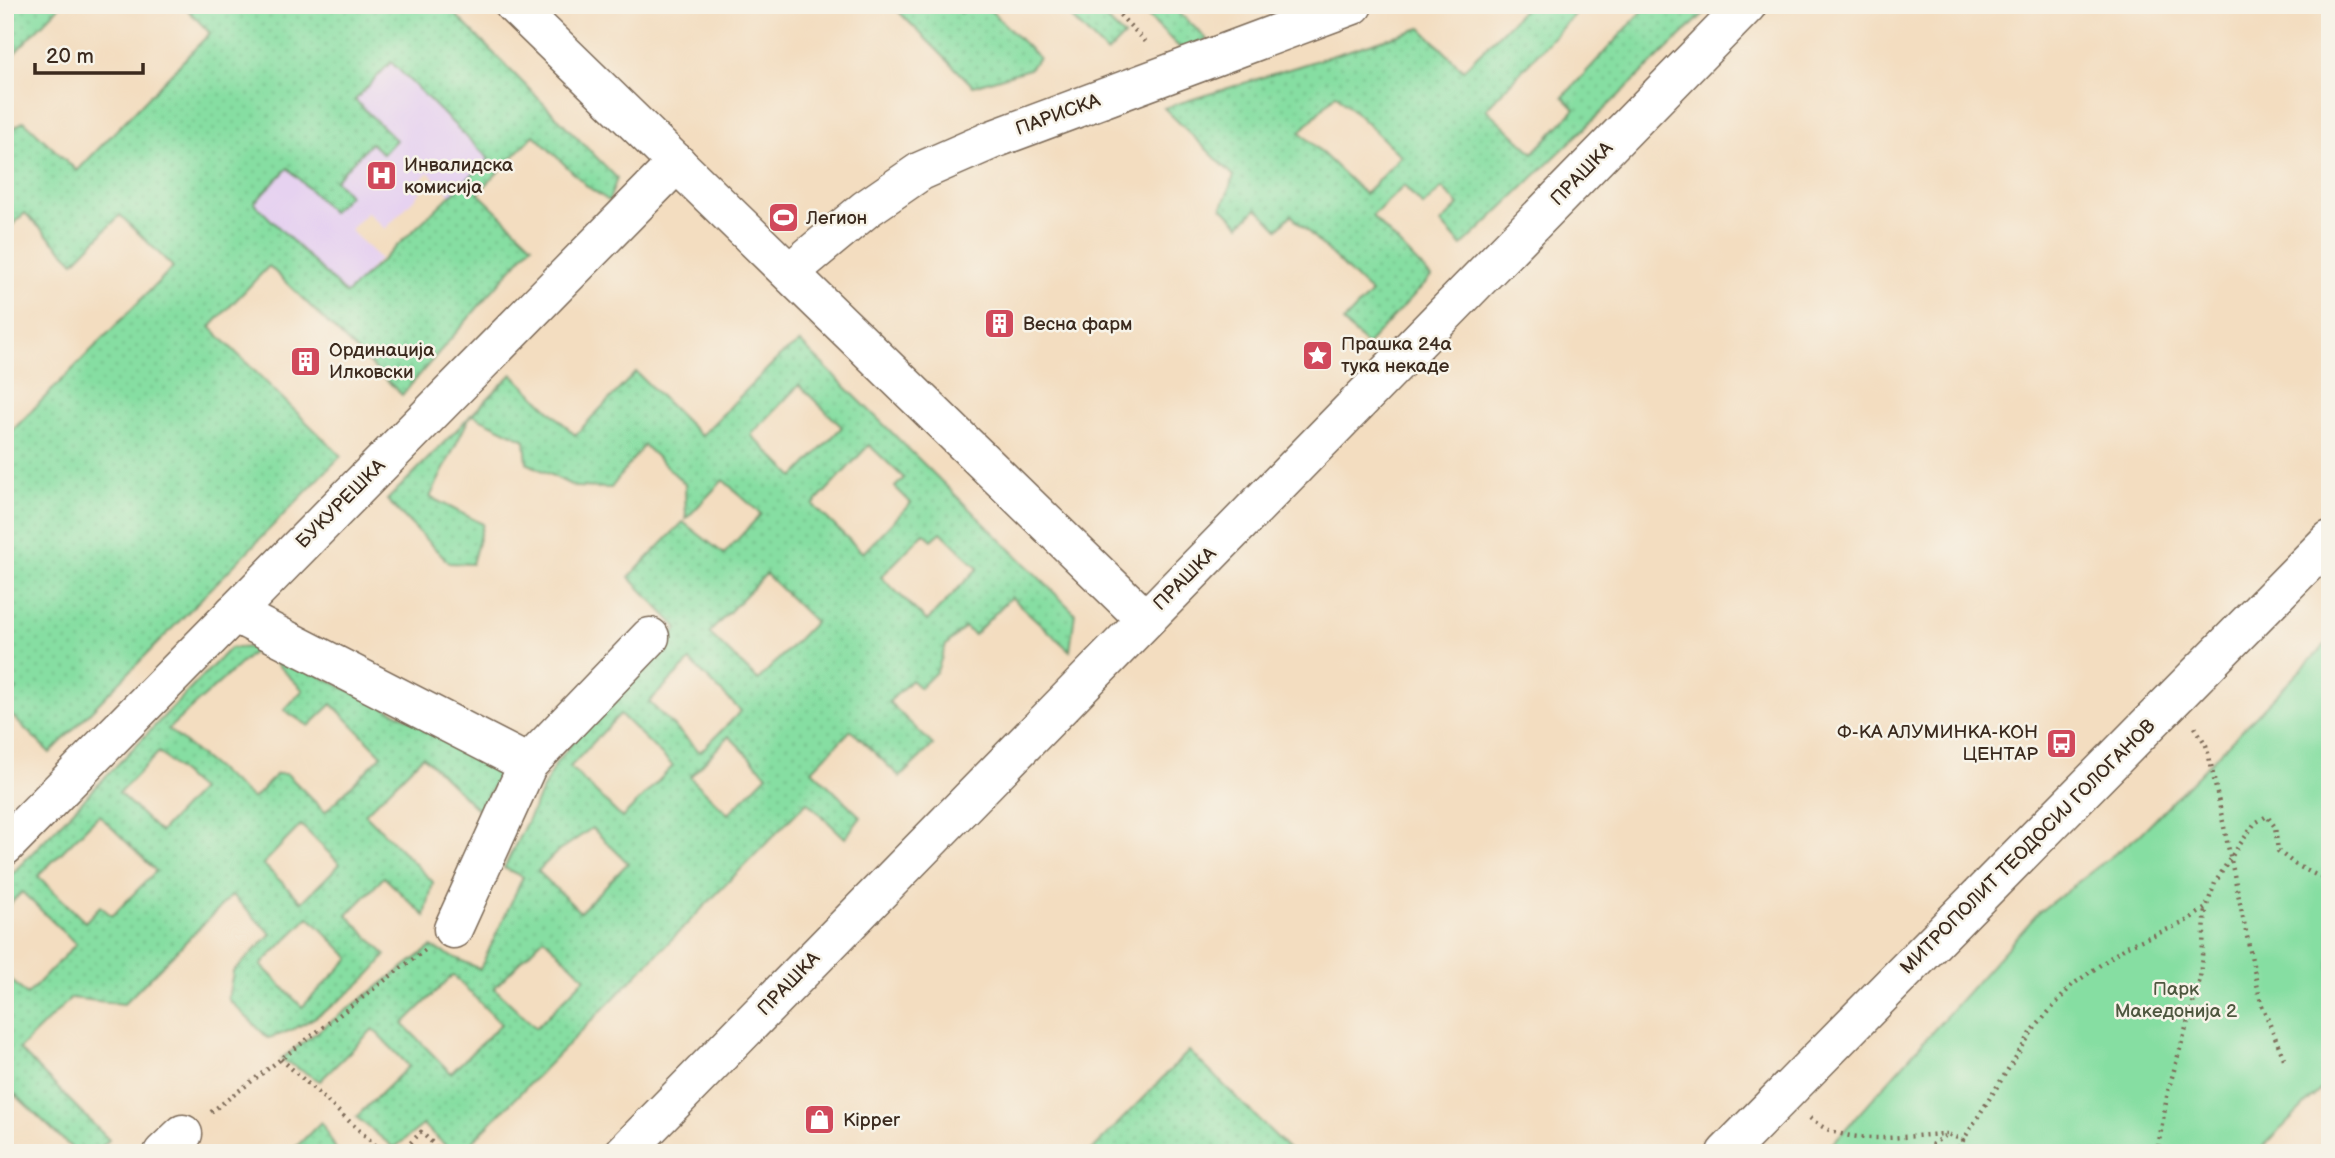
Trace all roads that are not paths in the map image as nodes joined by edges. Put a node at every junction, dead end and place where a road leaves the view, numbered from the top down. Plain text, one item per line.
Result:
1 (514, 5) edge
2 (1353, 5) edge
3 (1747, 5) edge
4 (677, 163) junction
5 (790, 272) junction
6 (2330, 540) edge
7 (234, 613) junction
8 (1145, 619) junction
9 (650, 637) dead end
10 (528, 764) junction
11 (5, 846) edge
12 (453, 929) road end
13 (624, 1153) edge
14 (1726, 1153) edge

1 - 4 street
2 - 5 street, ПАРИСКА
3 - 8 street, ПРАШКА
4 - 5 street
4 - 7 street, БУКУРЕШКА
5 - 8 street
6 - 14 street, МИТРОПОЛИТ ТЕОДОСИЈ ГОЛОГАНОВ
7 - 10 street
7 - 11 street, БУКУРЕШКА
8 - 13 street, ПРАШКА
9 - 10 street
10 - 12 street

